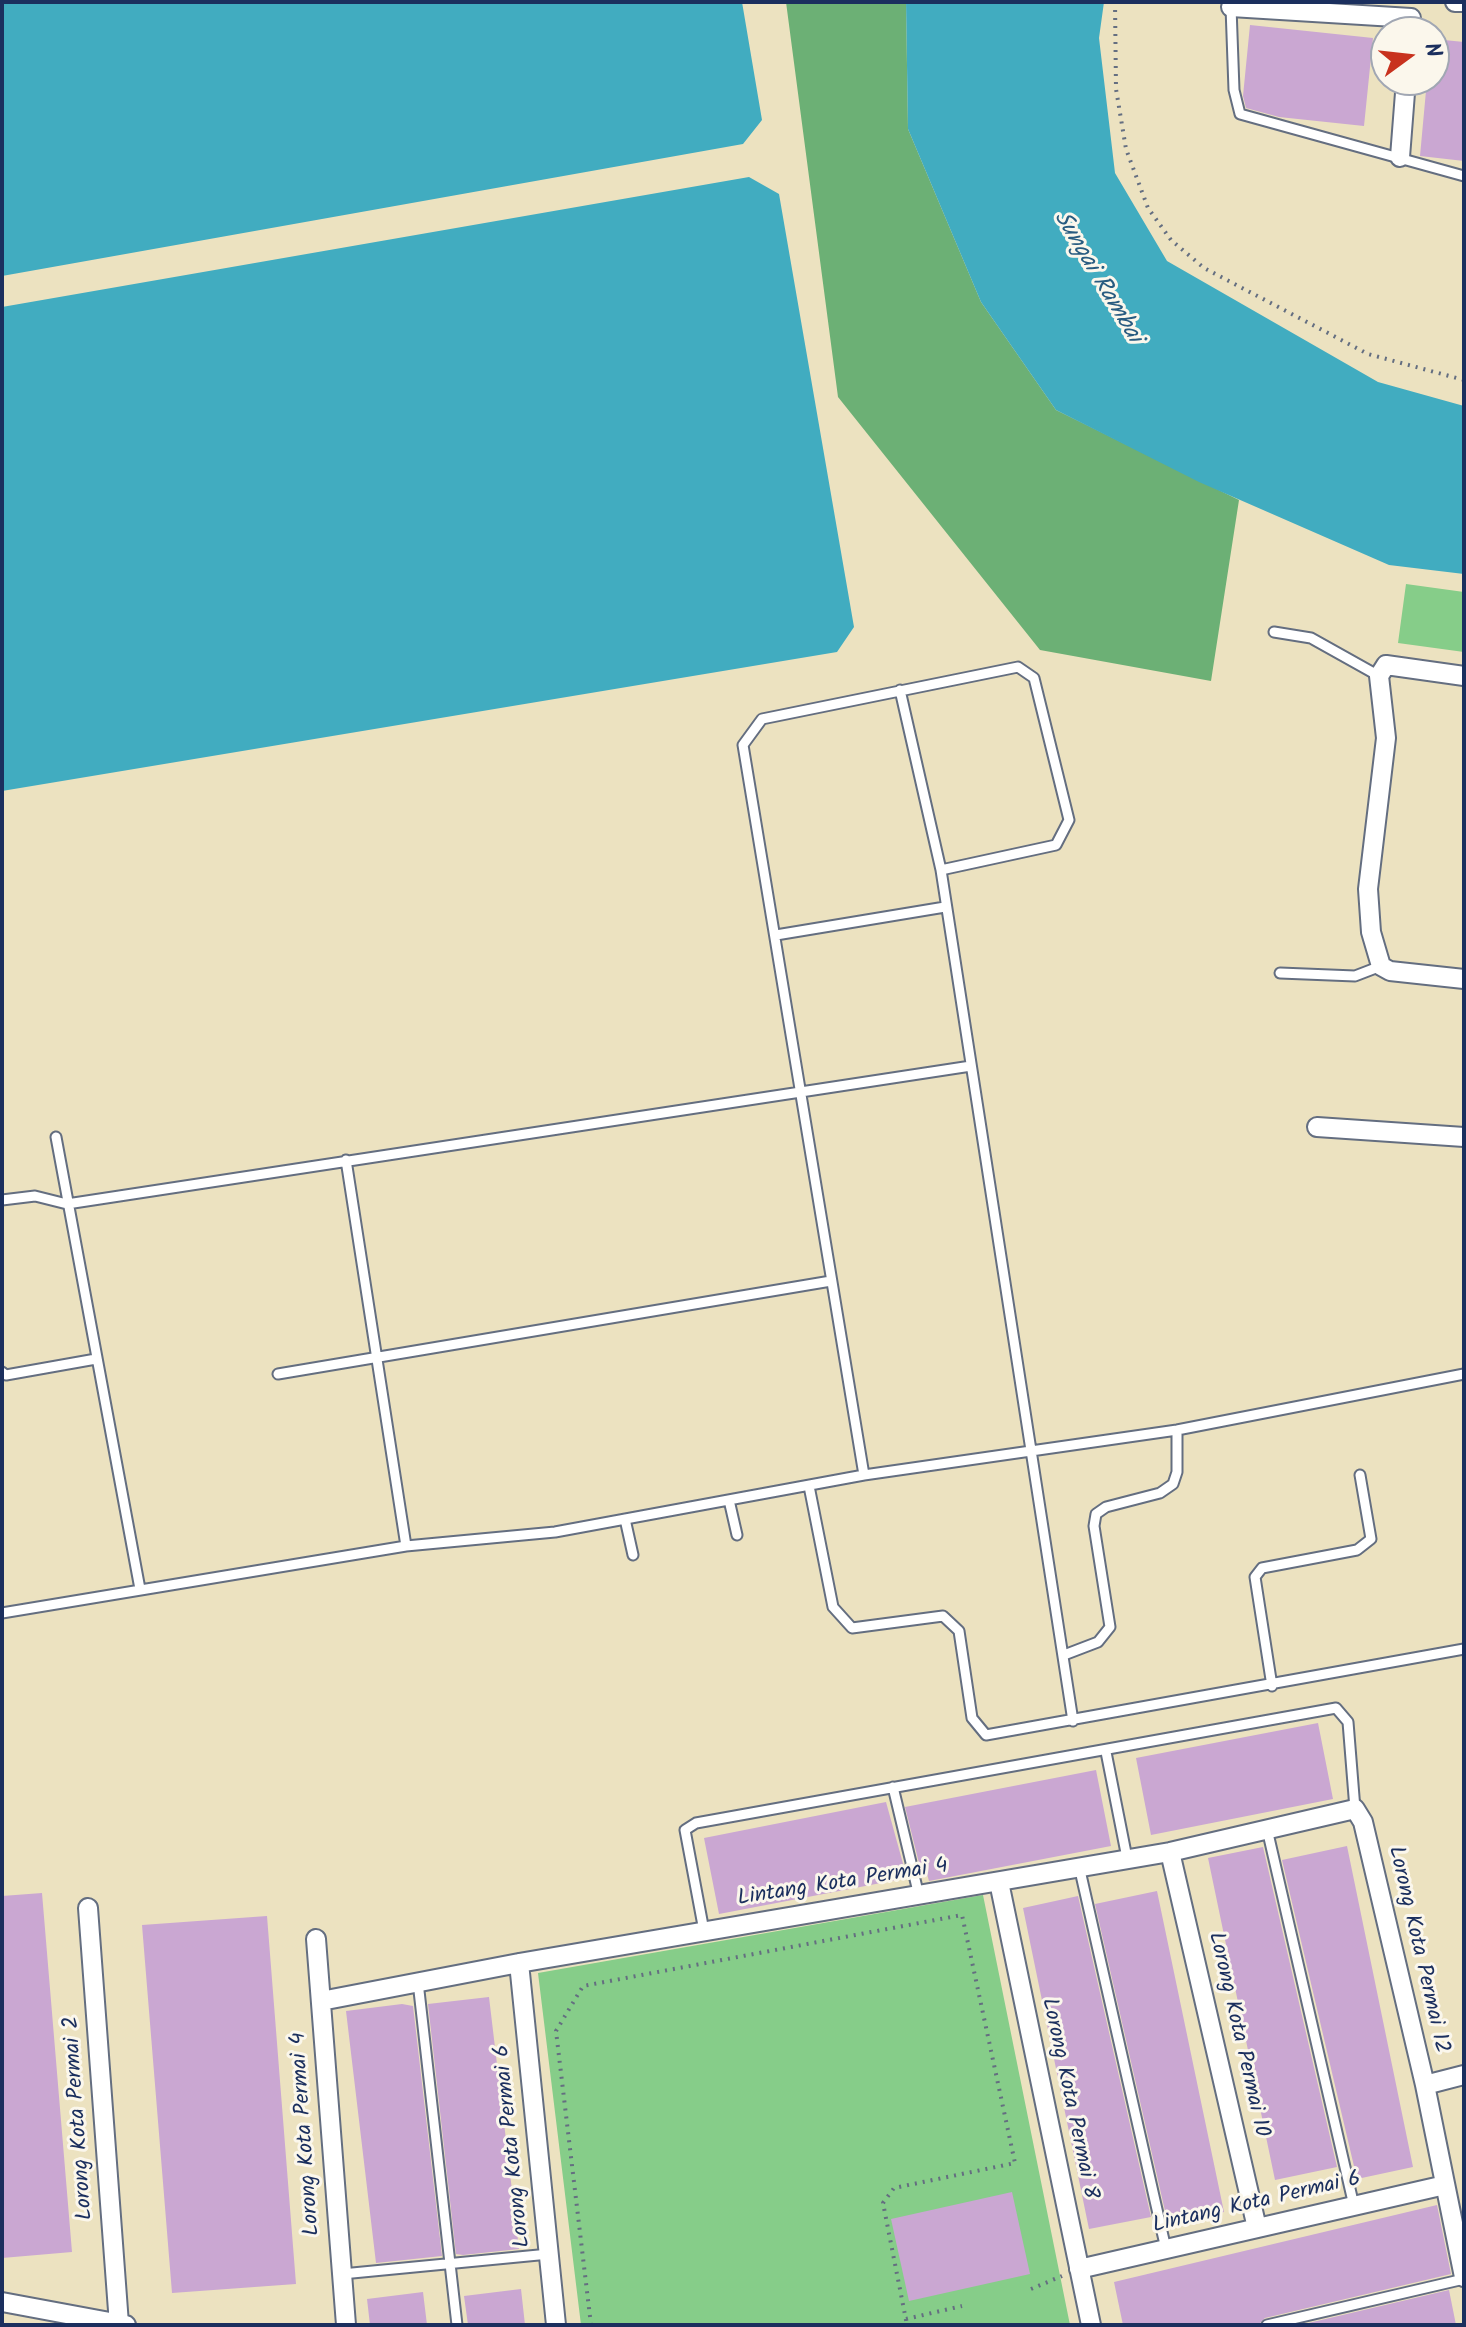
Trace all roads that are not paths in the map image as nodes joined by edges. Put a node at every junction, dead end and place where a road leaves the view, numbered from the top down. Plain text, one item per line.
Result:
1 (1455, 2) edge
2 (1464, 2) edge
3 (1231, 7) joint
4 (1393, 16) edge
5 (1405, 96) edge
6 (1400, 157) junction
7 (1464, 176) edge
8 (1274, 632) dead end
9 (1379, 676) junction
10 (1464, 676) edge
11 (900, 690) junction
12 (941, 870) junction
13 (945, 907) junction
14 (776, 935) junction
15 (1381, 966) junction
16 (1280, 973) dead end
17 (1464, 979) edge
18 (971, 1066) junction
19 (798, 1091) junction
20 (1317, 1127) dead end
21 (56, 1137) dead end
22 (1464, 1137) edge
23 (346, 1160) junction
24 (2, 1200) edge
25 (67, 1204) junction
26 (831, 1281) junction
27 (377, 1357) junction
28 (96, 1359) junction
29 (2, 1372) edge
30 (278, 1374) dead end
31 (1464, 1374) edge
32 (1177, 1430) junction
33 (1034, 1452) junction
34 (864, 1475) junction
35 (1360, 1475) dead end
36 (809, 1486) junction
37 (729, 1500) junction
38 (625, 1519) junction
39 (737, 1535) dead end
40 (406, 1546) junction
41 (633, 1555) dead end
42 (140, 1589) junction
43 (2, 1613) edge
44 (1464, 1649) edge
45 (1064, 1655) junction
46 (1272, 1686) junction
47 (1073, 1721) junction
48 (1106, 1752) junction
49 (893, 1787) junction
50 (1359, 1815) junction
51 (1267, 1829) junction
52 (1170, 1852) junction
53 (1127, 1858) junction
54 (1079, 1866) junction
55 (999, 1882) junction
56 (919, 1896) junction
57 (88, 1908) dead end
58 (704, 1931) junction
59 (316, 1939) dead end
60 (519, 1963) junction
61 (418, 1982) junction
62 (321, 2001) junction
63 (1464, 2075) edge
64 (1425, 2085) junction
65 (1445, 2185) junction
66 (1354, 2206) junction
67 (1257, 2228) junction
68 (1166, 2249) junction
69 (549, 2254) junction
70 (450, 2266) junction
71 (1079, 2269) junction
72 (342, 2274) junction
73 (1464, 2278) edge
74 (2, 2302) edge
75 (123, 2324) edge
76 (346, 2325) edge
77 (457, 2325) edge
78 (556, 2325) edge
79 (1091, 2325) edge
80 (1267, 2325) edge

1 - 2 street
3 - 4 street
3 - 6 lane
5 - 6 street
6 - 7 lane
8 - 9 lane
9 - 10 street
9 - 15 street
11 - 12 lane
11 - 12 lane
11 - 14 lane
12 - 13 lane
13 - 14 lane
13 - 18 lane
14 - 19 lane
15 - 16 lane
15 - 17 street
18 - 19 lane
18 - 33 lane
19 - 23 lane
19 - 26 lane
20 - 22 street
21 - 25 lane
23 - 25 lane
23 - 27 lane
24 - 25 lane
25 - 28 lane
26 - 27 lane
26 - 34 lane
27 - 30 lane
27 - 40 lane
28 - 29 lane
28 - 42 lane
31 - 32 lane
32 - 33 lane
32 - 45 lane
33 - 34 lane
33 - 45 lane
34 - 36 lane
35 - 46 lane
36 - 37 lane
36 - 47 lane
37 - 38 lane
37 - 39 lane
38 - 40 lane
38 - 41 lane
40 - 42 lane
42 - 43 lane
44 - 46 lane
45 - 47 lane
46 - 47 lane
48 - 49 lane
48 - 50 lane
48 - 53 lane
49 - 56 lane
49 - 58 lane
50 - 51 street, Lintang Kota Permai 4
50 - 64 street, Lorong Kota Permai 12
51 - 52 street, Lintang Kota Permai 4
51 - 66 lane
52 - 53 street, Lintang Kota Permai 4
52 - 67 street, Lorong Kota Permai 10
53 - 54 street, Lintang Kota Permai 4
54 - 55 street, Lintang Kota Permai 4
54 - 68 lane
55 - 56 street, Lintang Kota Permai 4
55 - 71 street, Lorong Kota Permai 8
56 - 58 street, Lintang Kota Permai 4
57 - 75 street, Lorong Kota Permai 2
58 - 60 street, Lintang Kota Permai 4
59 - 62 street, Lorong Kota Permai 4
60 - 61 street, Lintang Kota Permai 4
60 - 69 street, Lorong Kota Permai 6
61 - 62 street, Lintang Kota Permai 4
61 - 70 lane
62 - 72 street, Lorong Kota Permai 4
63 - 64 street
64 - 65 street, Lorong Kota Permai 12
65 - 66 street, Lintang Kota Permai 6
65 - 73 street, Lorong Kota Permai 12
66 - 67 street, Lintang Kota Permai 6
67 - 68 street, Lintang Kota Permai 6
68 - 71 street, Lintang Kota Permai 6
69 - 70 lane
69 - 78 street, Lorong Kota Permai 6
70 - 72 lane
70 - 77 lane
71 - 79 street, Lorong Kota Permai 8
72 - 76 street, Lorong Kota Permai 4
73 - 80 lane
74 - 75 street

